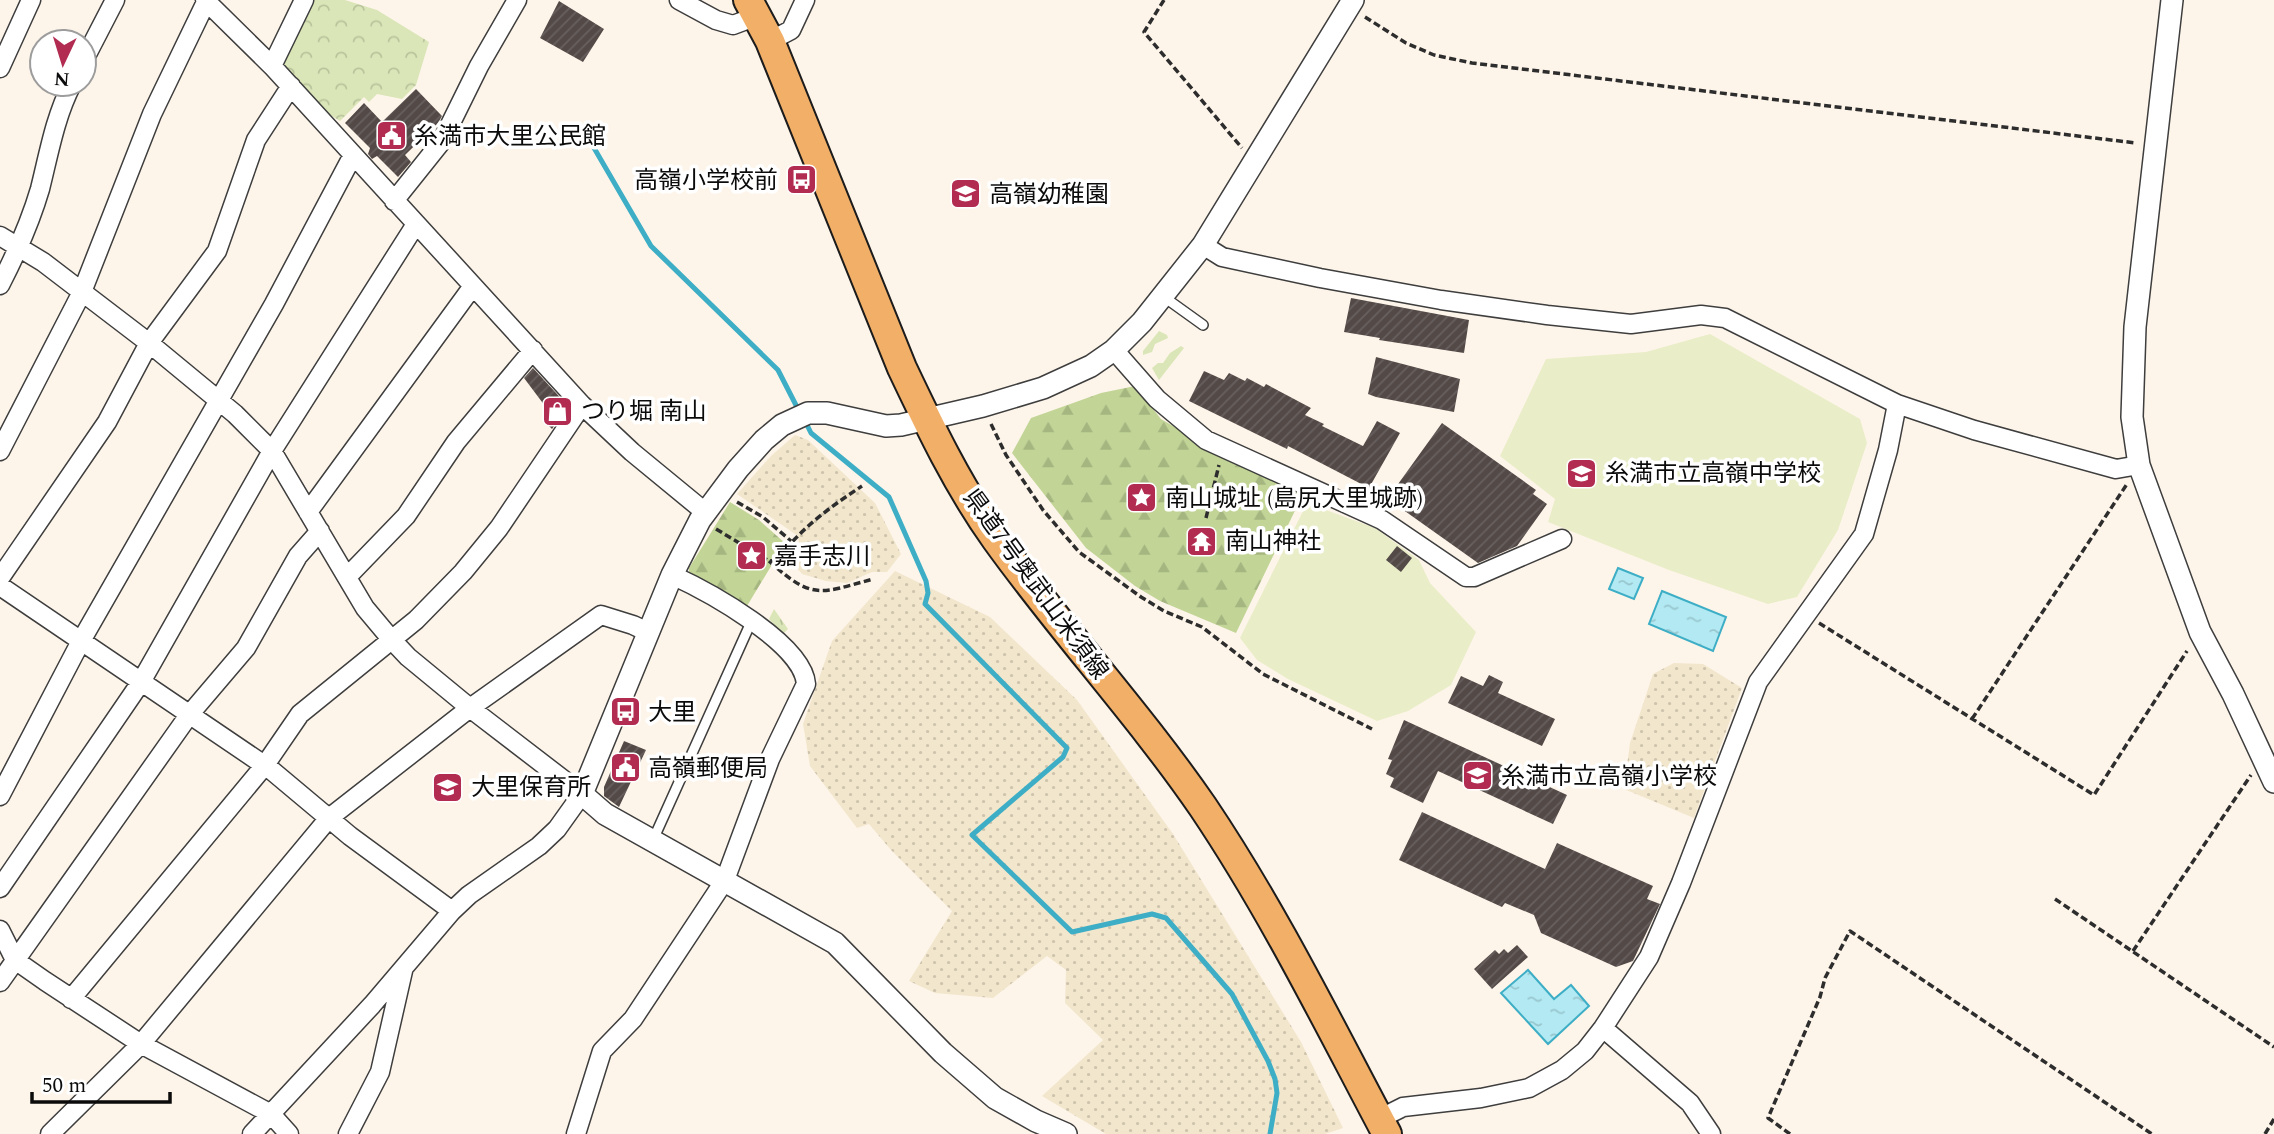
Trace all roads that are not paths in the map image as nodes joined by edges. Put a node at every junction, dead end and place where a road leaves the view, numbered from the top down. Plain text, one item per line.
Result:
1 (31, 0) edge
2 (115, 0) edge
3 (304, 0) edge
4 (517, 0) edge
5 (679, 0) edge
6 (805, 0) edge
7 (2172, 0) edge
8 (205, 1) edge
9 (1351, 3) edge
10 (753, 8) edge
11 (98, 33) edge
12 (770, 41) junction
13 (272, 66) junction
14 (0, 68) edge
15 (291, 86) junction
16 (65, 98) edge
17 (353, 155) junction
18 (394, 201) junction
19 (416, 224) junction
20 (0, 236) edge
21 (1203, 245) junction
22 (20, 248) junction
23 (0, 285) edge
24 (473, 286) junction
25 (82, 292) junction
26 (1162, 296) junction
27 (1203, 325) dead end
28 (149, 343) junction
29 (1114, 350) junction
30 (533, 351) junction
31 (219, 400) junction
32 (1898, 404) junction
33 (582, 405) junction
34 (926, 420) junction
35 (0, 451) edge
36 (271, 451) junction
37 (2139, 465) junction
38 (308, 512) junction
39 (703, 516) junction
40 (320, 531) junction
41 (1562, 538) dead end
42 (672, 575) junction
43 (348, 576) junction
44 (0, 586) edge
45 (752, 620) junction
46 (648, 632) junction
47 (391, 639) junction
48 (81, 641) junction
49 (141, 682) junction
50 (470, 708) junction
51 (190, 715) junction
52 (2268, 755) edge
53 (265, 765) junction
54 (2274, 782) edge
55 (582, 794) junction
56 (0, 796) edge
57 (329, 818) junction
58 (653, 840) junction
59 (725, 880) junction
60 (0, 888) edge
61 (452, 911) junction
62 (0, 930) edge
63 (15, 960) junction
64 (404, 964) junction
65 (0, 982) edge
66 (71, 999) junction
67 (1603, 1028) junction
68 (141, 1044) junction
69 (271, 1114) junction
70 (1383, 1126) edge
71 (50, 1134) edge
72 (252, 1134) edge
73 (289, 1134) edge
74 (348, 1134) edge
75 (576, 1134) edge
76 (1066, 1134) edge
77 (1711, 1134) edge

1 - 14 street
2 - 11 street
3 - 13 street
4 - 18 street
5 - 10 street
6 - 12 street
7 - 37 street
8 - 13 street
8 - 25 street
9 - 21 street
10 - 12 main road, 県道7号奥武山米須線
12 - 34 main road, 県道7号奥武山米須線
13 - 15 street
15 - 17 street
15 - 28 street
16 - 22 street
17 - 18 street
17 - 31 street
18 - 19 street
19 - 24 street
19 - 36 street
20 - 22 street
21 - 26 street
21 - 32 street
22 - 23 street
22 - 25 street
24 - 30 street
24 - 38 street
25 - 28 street
25 - 35 street
26 - 27 lane
26 - 29 street
28 - 31 street
28 - 44 street
29 - 34 street
29 - 41 street
30 - 33 street
30 - 43 street
31 - 36 street
31 - 48 street
32 - 37 street
32 - 67 street
33 - 39 street
33 - 47 street
34 - 39 street
34 - 70 main road, 県道7号奥武山米須線
36 - 38 street
36 - 49 street
37 - 52 street
38 - 40 street
39 - 42 street
40 - 43 street
40 - 51 street
42 - 45 street
42 - 46 street
43 - 47 street
44 - 48 street
45 - 58 lane
45 - 59 street
46 - 50 street
46 - 55 street
47 - 50 street
47 - 53 street
48 - 49 street
48 - 56 street
49 - 51 street
49 - 60 street
50 - 55 street
50 - 57 street
51 - 53 street
51 - 63 street
52 - 54 street
53 - 57 street
53 - 66 street
55 - 58 street
55 - 61 street
57 - 61 street
57 - 68 street
58 - 59 street
59 - 75 street
59 - 76 street
61 - 64 street
62 - 63 street
63 - 65 street
63 - 66 street
64 - 69 street
64 - 74 street
66 - 68 street
67 - 70 street
67 - 77 street
68 - 69 street
68 - 71 street
69 - 72 street
69 - 73 street

